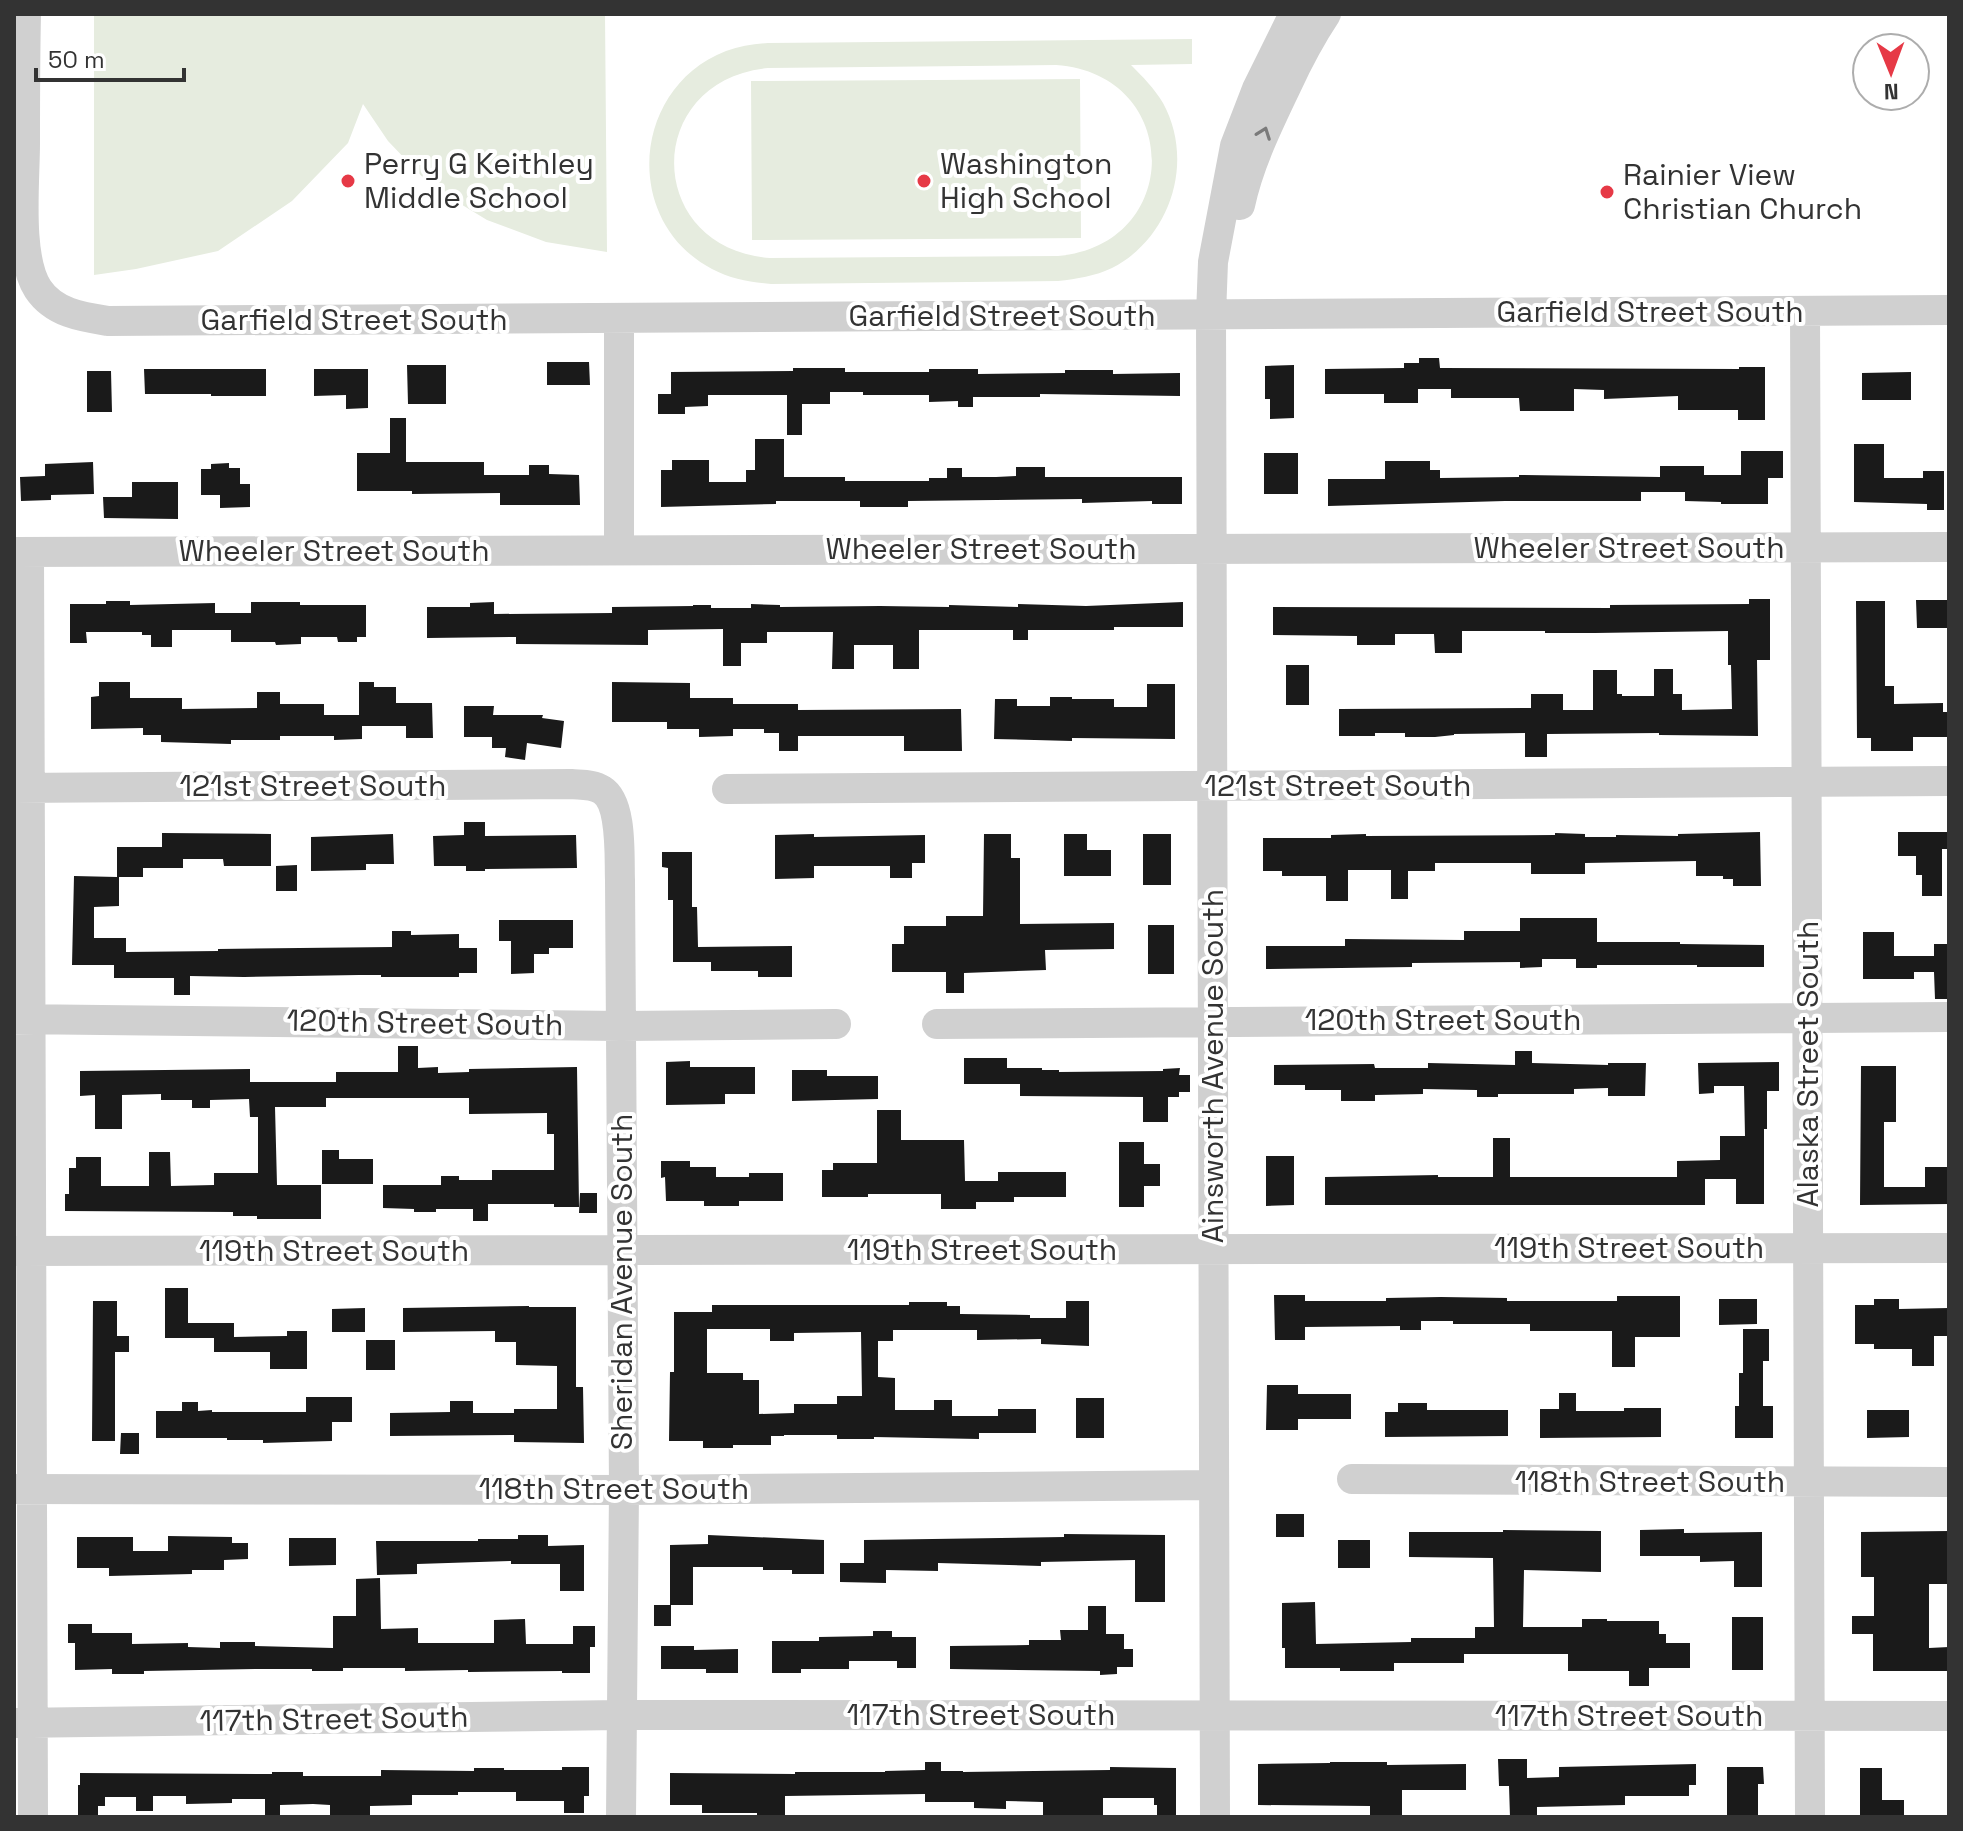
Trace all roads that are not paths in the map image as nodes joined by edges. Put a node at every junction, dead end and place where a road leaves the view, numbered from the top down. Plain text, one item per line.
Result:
1 (26, 14) edge
2 (1294, 14) edge
3 (1326, 14) edge
4 (1949, 310) edge
5 (1805, 311) junction
6 (1211, 315) junction
7 (619, 318) junction
8 (1806, 547) junction
9 (1949, 547) edge
10 (1212, 549) junction
11 (619, 550) junction
12 (22, 552) edge
13 (1949, 781) edge
14 (1807, 782) junction
15 (1213, 787) junction
16 (22, 788) edge
17 (727, 789) dead end
18 (609, 796) joint
19 (1807, 1017) junction
20 (1949, 1017) edge
21 (22, 1019) edge
22 (1213, 1022) junction
23 (836, 1024) dead end
24 (937, 1024) dead end
25 (621, 1026) junction
26 (1808, 1248) junction
27 (1949, 1248) edge
28 (1214, 1249) junction
29 (621, 1250) junction
30 (23, 1251) edge
31 (1352, 1479) dead end
32 (1949, 1482) edge
33 (1809, 1483) junction
34 (1214, 1485) junction
35 (23, 1489) edge
36 (624, 1490) junction
37 (621, 1715) junction
38 (1215, 1715) junction
39 (1949, 1716) edge
40 (1809, 1717) junction
41 (24, 1723) edge
42 (33, 1817) edge
43 (621, 1817) edge
44 (1215, 1817) edge
45 (1810, 1817) edge

1 - 7 street, Garfield Street South
2 - 6 street, Ainsworth Avenue South
6 -> 3 street, Ainsworth Avenue South
4 - 5 street, Garfield Street South
5 - 6 street, Garfield Street South
5 - 8 street, Alaska Street South
6 - 7 street, Garfield Street South
6 - 10 street, Ainsworth Avenue South
7 - 11 street
8 - 9 street, Wheeler Street South
8 - 10 street, Wheeler Street South
8 - 14 street, Alaska Street South
10 - 11 street, Wheeler Street South
10 - 15 street, Ainsworth Avenue South
11 - 12 street, Wheeler Street South
12 - 16 street
13 - 14 street, 121st Street South
14 - 15 street, 121st Street South
14 - 19 street, Alaska Street South
15 - 17 street, 121st Street South
15 - 22 street, Ainsworth Avenue South
16 - 18 street, 121st Street South
16 - 21 street
18 - 25 street, Sheridan Avenue South
19 - 20 street, 120th Street South
19 - 22 street, 120th Street South
19 - 26 street, Alaska Street South
21 - 25 street, 120th Street South
21 - 30 street
22 - 24 street, 120th Street South
22 - 28 street, Ainsworth Avenue South
23 - 25 street, 120th Street South
25 - 29 street, Sheridan Avenue South
26 - 27 street, 119th Street South
26 - 28 street, 119th Street South
26 - 33 street, Alaska Street South
28 - 29 street, 119th Street South
28 - 34 street, Ainsworth Avenue South
29 - 30 street, 119th Street South
29 - 36 street, Sheridan Avenue South
30 - 35 street
31 - 33 street, 118th Street South
32 - 33 street, 118th Street South
33 - 40 street, Alaska Street South
34 - 36 street, 118th Street South
34 - 38 street, Ainsworth Avenue South
35 - 36 street, 118th Street South
35 - 41 street
36 - 37 street, Sheridan Avenue South
37 - 38 street, 117th Street South
37 - 41 street, 117th Street South
37 - 43 street, Sheridan Avenue South
38 - 40 street, 117th Street South
38 - 44 street, Ainsworth Avenue South
39 - 40 street, 117th Street South
40 - 45 street, Alaska Street South
41 - 42 street

